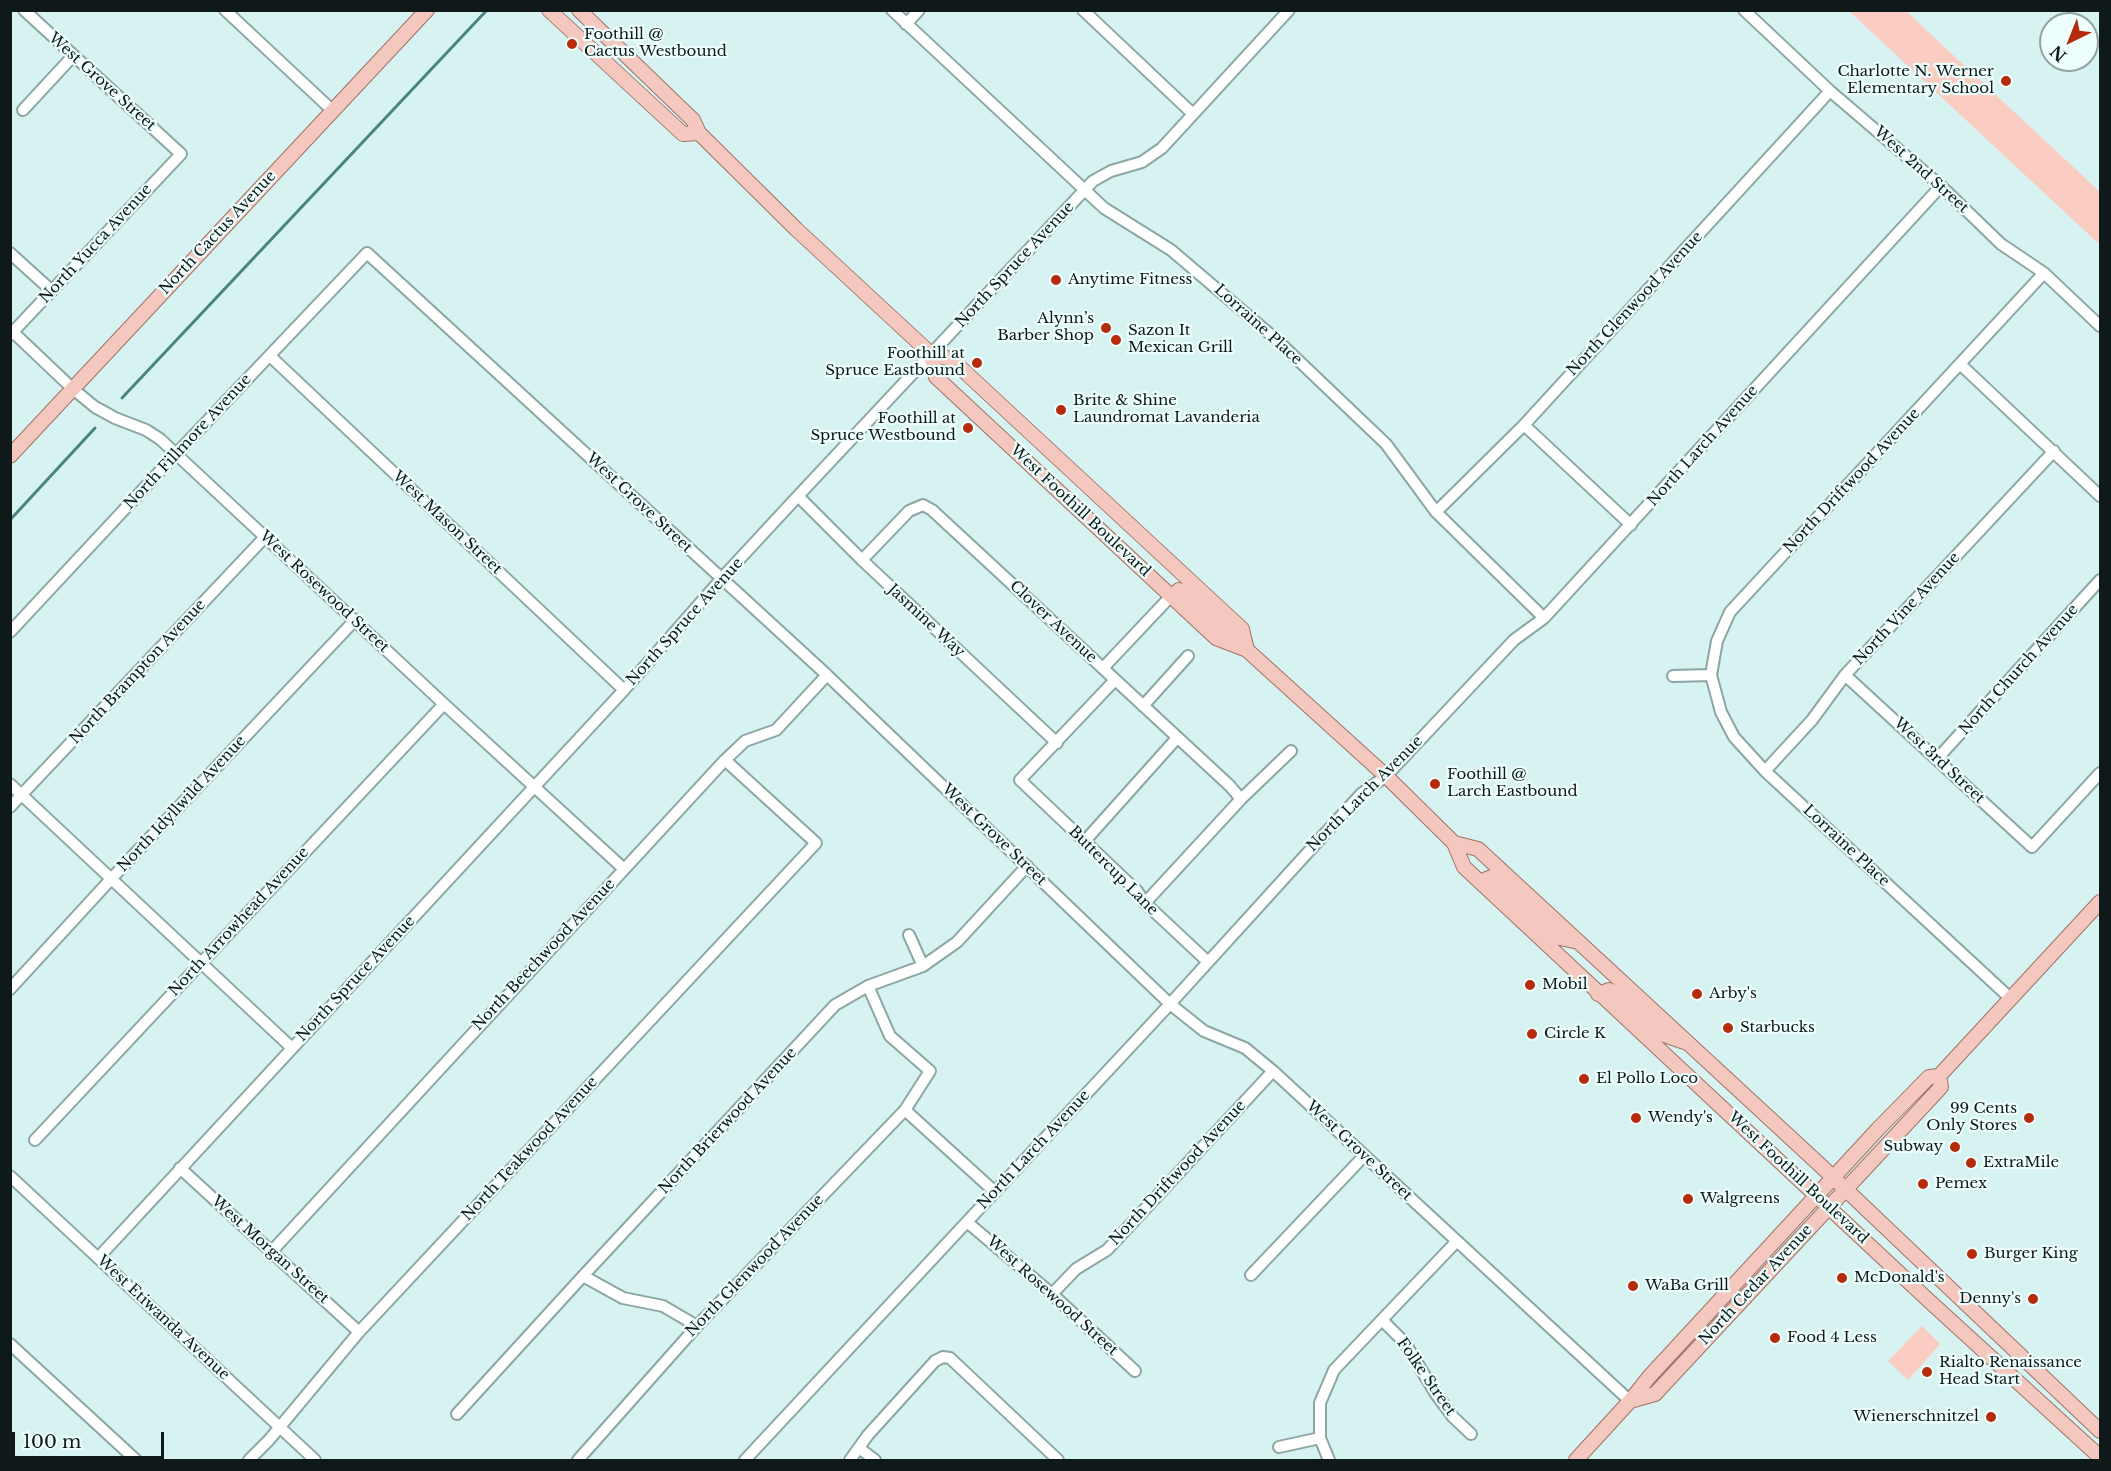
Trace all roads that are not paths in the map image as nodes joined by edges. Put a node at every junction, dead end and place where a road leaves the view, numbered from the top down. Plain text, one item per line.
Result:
1 (24, 10) edge
2 (225, 10) edge
3 (427, 10) edge
4 (549, 10) edge
5 (579, 10) edge
6 (892, 10) edge
7 (919, 10) edge
8 (1289, 10) edge
9 (1744, 10) edge
10 (1086, 11) edge
11 (906, 24) junction
12 (73, 56) junction
13 (1830, 91) junction
14 (23, 110) dead end
15 (333, 111) junction
16 (1193, 114) junction
17 (699, 134) junction
18 (181, 154) joint
19 (1941, 186) junction
20 (1086, 189) junction
21 (10, 253) edge
22 (367, 253) joint
23 (2044, 273) junction
24 (52, 291) junction
25 (2100, 326) edge
26 (12, 333) edge
27 (931, 354) junction
28 (270, 356) junction
29 (1960, 364) junction
30 (73, 389) junction
31 (1524, 424) junction
32 (2054, 451) junction
33 (176, 454) junction
34 (10, 456) edge
35 (798, 496) junction
36 (2100, 496) edge
37 (1436, 513) junction
38 (1630, 525) junction
39 (265, 537) junction
40 (862, 560) junction
41 (722, 579) junction
42 (2100, 580) edge
43 (1171, 596) junction
44 (1544, 618) junction
45 (355, 620) junction
46 (10, 632) edge
47 (1247, 650) junction
48 (1188, 656) dead end
49 (1103, 668) junction
50 (827, 675) junction
51 (1711, 675) junction
52 (1845, 675) junction
53 (1673, 676) dead end
54 (1115, 680) junction
55 (624, 690) junction
56 (444, 704) junction
57 (1143, 706) junction
58 (1177, 738) junction
59 (1057, 743) junction
60 (1292, 750) dead end
61 (1937, 759) junction
62 (725, 760) junction
63 (1765, 771) junction
64 (2100, 773) edge
65 (1386, 776) junction
66 (10, 784) edge
67 (533, 786) junction
68 (22, 795) junction
69 (1241, 799) junction
70 (10, 807) edge
71 (1084, 842) junction
72 (1454, 843) junction
73 (1027, 866) junction
74 (624, 869) junction
75 (112, 878) junction
76 (1480, 882) junction
77 (2100, 902) edge
78 (1145, 903) junction
79 (909, 935) dead end
80 (1579, 942) junction
81 (202, 961) junction
82 (1207, 961) junction
83 (923, 966) junction
84 (868, 986) junction
85 (10, 989) edge
86 (1598, 994) junction
87 (2010, 998) junction
88 (1170, 1004) junction
89 (1689, 1044) junction
90 (292, 1048) junction
91 (1273, 1071) junction
92 (1939, 1076) junction
93 (905, 1110) junction
94 (36, 1140) dead end
95 (1364, 1156) junction
96 (180, 1168) junction
97 (10, 1176) edge
98 (1833, 1178) junction
99 (1845, 1190) junction
100 (995, 1192) junction
101 (1817, 1195) junction
102 (1829, 1207) junction
103 (968, 1222) junction
104 (1457, 1241) junction
105 (272, 1251) junction
106 (98, 1258) junction
107 (1251, 1275) dead end
108 (583, 1276) junction
109 (1052, 1294) junction
110 (1706, 1315) junction
111 (1382, 1320) junction
112 (697, 1326) junction
113 (359, 1332) junction
114 (10, 1344) edge
115 (1677, 1370) junction
116 (1135, 1371) dead end
117 (1630, 1401) junction
118 (457, 1414) dead end
119 (279, 1427) junction
120 (2100, 1431) edge
121 (1471, 1434) dead end
122 (1320, 1438) junction
123 (1279, 1447) dead end
124 (859, 1448) junction
125 (749, 1456) edge
126 (2100, 1457) edge
127 (136, 1461) edge
128 (249, 1461) edge
129 (315, 1461) edge
130 (578, 1461) edge
131 (762, 1461) edge
132 (850, 1461) edge
133 (875, 1461) edge
134 (1058, 1461) edge
135 (1329, 1461) edge
136 (1576, 1461) edge

1 - 12 street, West Grove Street
2 - 15 street
3 - 15 main road, North Cactus Avenue
4 - 17 main road, West Foothill Boulevard
5 - 17 main road, West Foothill Boulevard
6 - 11 street, Lorraine Place
7 - 11 street
8 - 16 street, North Spruce Avenue
9 - 13 street, West 2nd Street
10 - 16 street
11 - 20 street, Lorraine Place
12 - 14 street
12 - 18 street, West Grove Street
13 - 19 street, West 2nd Street
13 - 31 street, North Glenwood Avenue
15 - 30 main road, North Cactus Avenue
16 - 20 street, North Spruce Avenue
17 - 27 main road, West Foothill Boulevard
18 - 24 street, North Yucca Avenue
19 - 23 street, West 2nd Street
19 - 38 street, North Larch Avenue
20 - 27 street, North Spruce Avenue
20 - 37 street, Lorraine Place
21 - 24 street
22 - 28 street, North Fillmore Avenue
22 - 41 street, West Grove Street
23 - 25 street, West 2nd Street
23 - 29 street, North Driftwood Avenue
24 - 26 street, North Yucca Avenue
26 - 30 street, West Rosewood Street
27 - 35 street, North Spruce Avenue
27 - 43 main road, West Foothill Boulevard
27 - 47 main road, West Foothill Boulevard
28 - 33 street, North Fillmore Avenue
28 - 55 street, West Mason Street
29 - 32 street
29 - 51 street, North Driftwood Avenue
30 - 33 street, West Rosewood Street
30 - 34 main road, North Cactus Avenue
31 - 37 street, North Glenwood Avenue
31 - 38 street
32 - 36 street
32 - 52 street, North Vine Avenue
33 - 39 street, West Rosewood Street
33 - 46 street, North Fillmore Avenue
35 - 40 street, Jasmine Way
35 - 41 street, North Spruce Avenue
37 - 44 street, Lorraine Place
38 - 44 street, North Larch Avenue
39 - 45 street, West Rosewood Street
39 - 68 street, North Brampton Avenue
40 - 49 street, Clover Avenue
40 - 59 street, Jasmine Way
41 - 50 street, West Grove Street
41 - 55 street, North Spruce Avenue
42 - 61 street, North Church Avenue
43 - 47 main road, West Foothill Boulevard
43 - 49 street
44 - 65 street, North Larch Avenue
45 - 56 street, West Rosewood Street
45 - 75 street, North Idyllwild Avenue
47 - 65 main road, West Foothill Boulevard
48 - 57 street
49 - 54 street, Clover Avenue
50 - 62 street, North Beechwood Avenue
50 - 73 street, West Grove Street
51 - 53 street
51 - 63 street, Lorraine Place
52 - 61 street, West 3rd Street
52 - 63 street, North Vine Avenue
54 - 57 street, Clover Avenue
54 - 59 street
55 - 67 street, North Spruce Avenue
56 - 67 street, West Rosewood Street
56 - 81 street, North Arrowhead Avenue
57 - 58 street, Clover Avenue
58 - 69 street, Clover Avenue
58 - 71 street
59 - 71 street, Buttercup Lane
60 - 69 street
61 - 64 street, West 3rd Street
62 - 74 street, North Beechwood Avenue
62 - 113 street, North Teakwood Avenue
63 - 87 street, Lorraine Place
65 - 72 main road, West Foothill Boulevard
65 - 82 street, North Larch Avenue
66 - 68 street
67 - 74 street, West Rosewood Street
67 - 90 street, North Spruce Avenue
68 - 70 street, North Brampton Avenue
68 - 75 street
69 - 78 street
71 - 78 street, Buttercup Lane
72 - 76 main road, West Foothill Boulevard
72 - 80 main road, West Foothill Boulevard
73 - 83 street, North Brierwood Avenue
73 - 88 street, West Grove Street
74 - 105 street, North Beechwood Avenue
75 - 81 street
75 - 85 street, North Idyllwild Avenue
76 - 80 main road
76 - 86 main road, West Foothill Boulevard
77 - 87 main road, North Cedar Avenue
78 - 82 street, Buttercup Lane
79 - 83 street
80 - 89 main road, West Foothill Boulevard
81 - 90 street
81 - 94 street, North Arrowhead Avenue
82 - 88 street, North Larch Avenue
83 - 84 street, North Brierwood Avenue
84 - 93 street, North Glenwood Avenue
84 - 108 street, North Brierwood Avenue
86 - 89 main road
86 - 101 main road, West Foothill Boulevard
87 - 92 main road, North Cedar Avenue
88 - 91 street, West Grove Street
88 - 100 street, North Larch Avenue
89 - 98 main road, West Foothill Boulevard
90 - 96 street, North Spruce Avenue
91 - 95 street, West Grove Street
91 - 109 street, North Driftwood Avenue
92 - 98 main road, North Cedar Avenue
92 - 99 main road, North Cedar Avenue
93 - 100 street
93 - 112 street, North Glenwood Avenue
95 - 104 street, West Grove Street
95 - 107 street
96 - 105 street, West Morgan Street
96 - 106 street, North Spruce Avenue
97 - 106 street, West Etiwanda Avenue
98 - 99 main road, West Foothill Boulevard
98 - 101 main road, North Cedar Avenue
99 - 102 main road, North Cedar Avenue
99 - 120 main road, West Foothill Boulevard
100 - 103 street, North Larch Avenue
101 - 102 main road, West Foothill Boulevard
101 - 110 main road, North Cedar Avenue
102 - 115 main road, North Cedar Avenue
102 - 126 main road, West Foothill Boulevard
103 - 109 street, West Rosewood Street
103 - 125 street, North Larch Avenue
104 - 111 street
104 - 117 street, West Grove Street
105 - 113 street, West Morgan Street
106 - 119 street, West Etiwanda Avenue
108 - 112 street
108 - 118 street, North Brierwood Avenue
109 - 116 street, West Rosewood Street
110 - 115 main road
110 - 117 main road, North Cedar Avenue
111 - 121 street, Folke Street
111 - 122 street
112 - 130 street, North Glenwood Avenue
113 - 119 street, North Teakwood Avenue
114 - 127 street
115 - 117 main road, North Cedar Avenue
117 - 136 main road, North Cedar Avenue
119 - 128 street, North Teakwood Avenue
119 - 129 street, West Etiwanda Avenue
122 - 123 street
122 - 135 street
124 - 132 street
124 - 133 street
124 - 134 street
125 - 131 street

